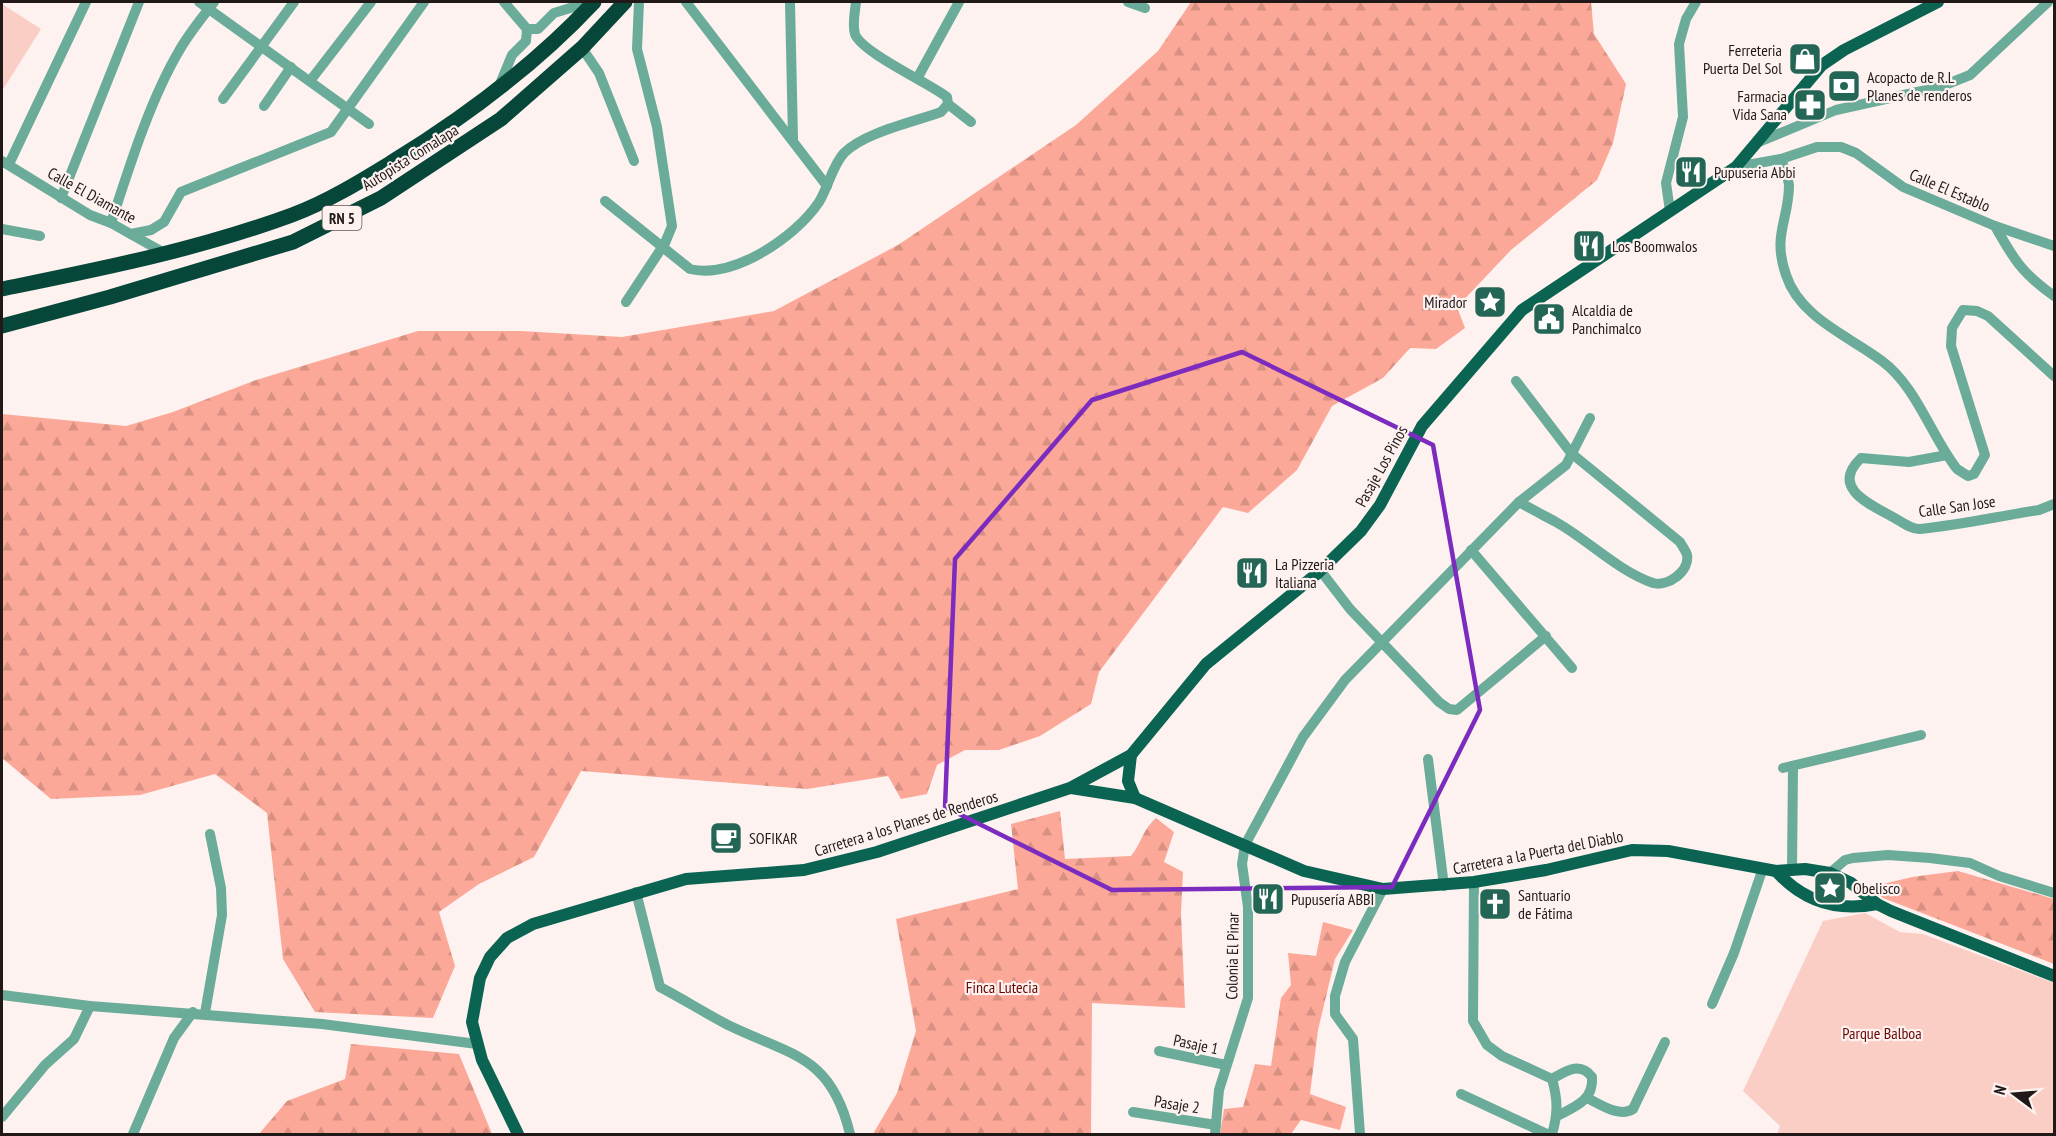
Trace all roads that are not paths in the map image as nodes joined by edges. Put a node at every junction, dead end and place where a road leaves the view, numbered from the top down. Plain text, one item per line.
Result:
1 (86, 2) edge
2 (139, 2) edge
3 (199, 2) edge
4 (294, 2) edge
5 (371, 2) edge
6 (424, 2) edge
7 (504, 2) edge
8 (592, 2) edge
9 (625, 2) edge
10 (650, 2) edge
11 (686, 2) edge
12 (790, 2) edge
13 (856, 2) edge
14 (959, 2) edge
15 (1128, 2) edge
16 (1696, 2) edge
17 (1938, 2) edge
18 (2048, 2) edge
19 (211, 5) edge
20 (638, 7) edge
21 (1145, 8) dead end
22 (527, 29) junction
23 (261, 46) junction
24 (582, 48) junction
25 (291, 67) junction
26 (918, 77) junction
27 (310, 81) junction
28 (497, 92) junction
29 (223, 99) dead end
30 (948, 104) junction
31 (264, 106) dead end
32 (347, 108) junction
33 (1777, 120) junction
34 (971, 122) dead end
35 (369, 124) dead end
36 (1786, 131) junction
37 (793, 139) junction
38 (1759, 142) junction
39 (1781, 159) junction
40 (634, 161) dead end
41 (5, 163) edge
42 (1736, 167) junction
43 (826, 186) junction
44 (61, 198) junction
45 (605, 201) dead end
46 (1670, 211) junction
47 (111, 223) junction
48 (1995, 226) junction
49 (2, 229) edge
50 (131, 234) junction
51 (40, 236) dead end
52 (2055, 246) edge
53 (661, 248) junction
54 (168, 255) junction
55 (2, 289) edge
56 (2055, 296) edge
57 (626, 302) dead end
58 (2, 326) edge
59 (2055, 376) edge
60 (1516, 381) dead end
61 (1590, 418) dead end
62 (1571, 453) junction
63 (1947, 455) junction
64 (1519, 502) junction
65 (2055, 504) edge
66 (1471, 550) junction
67 (1320, 570) junction
68 (1546, 636) junction
69 (1381, 642) junction
70 (1572, 668) dead end
71 (1921, 735) dead end
72 (1131, 755) junction
73 (1428, 759) dead end
74 (1070, 788) junction
75 (1135, 798) junction
76 (210, 834) dead end
77 (1245, 845) junction
78 (1763, 868) junction
79 (1792, 869) junction
80 (1776, 871) junction
81 (1830, 873) junction
82 (1474, 882) junction
83 (1444, 886) junction
84 (1383, 889) junction
85 (636, 892) junction
86 (2055, 892) edge
87 (1877, 904) junction
88 (2055, 976) edge
89 (2, 995) edge
90 (1712, 1004) dead end
91 (90, 1006) junction
92 (193, 1012) junction
93 (205, 1013) junction
94 (1665, 1042) dead end
95 (477, 1044) junction
96 (1159, 1052) dead end
97 (1226, 1065) junction
98 (1552, 1079) junction
99 (1461, 1094) dead end
100 (1587, 1098) junction
101 (1133, 1112) dead end
102 (1557, 1116) junction
103 (2, 1117) edge
104 (1215, 1130) edge
105 (133, 1134) edge
106 (518, 1134) edge
107 (850, 1134) edge
108 (1360, 1134) edge
109 (1547, 1134) edge
110 (1552, 1134) edge

1 - 41 street
2 - 44 street
3 - 19 street
4 - 23 street
5 - 27 street
6 - 32 street
7 - 22 street
8 - 22 street
8 - 28 highway, Autopista Comalapa / RN 5
9 - 24 highway, Autopista Comalapa / RN 5
10 - 20 street
11 - 37 street
12 - 37 street
13 - 26 street
14 - 26 street
15 - 21 street
16 - 46 street
17 - 33 main road, Pasaje Los Pinos
18 - 36 street
19 - 23 street
19 - 47 street
20 - 53 street
22 - 28 street
23 - 25 street
23 - 29 street
24 - 40 street
24 - 58 highway, Autopista Comalapa / RN 5
25 - 27 street
25 - 31 street
26 - 30 street
27 - 32 street
28 - 54 highway, Autopista Comalapa / RN 5
30 - 34 street
30 - 43 street
32 - 35 street
32 - 50 street
33 - 36 main road
33 - 38 main road, Pasaje Los Pinos
36 - 38 street
37 - 43 street
38 - 42 main road, Pasaje Los Pinos
39 - 42 street, Calle El Establo
39 - 48 street, Calle El Establo
39 - 63 street
41 - 44 street, Calle El Diamante
42 - 46 main road, Pasaje Los Pinos
43 - 53 street
44 - 47 street, Calle El Diamante
45 - 53 street
46 - 67 main road, Pasaje Los Pinos
47 - 50 street, Calle El Diamante
48 - 52 street, Calle El Establo
48 - 56 street
49 - 51 street
50 - 54 street, Calle El Diamante
53 - 57 street
54 - 55 highway, Autopista Comalapa / RN 5
59 - 63 street
60 - 62 street
61 - 62 street
62 - 64 street
62 - 64 street
63 - 65 street, Calle San Jose
64 - 66 street
66 - 68 street
66 - 69 street
67 - 69 street
67 - 72 main road, Pasaje Los Pinos
68 - 69 street
68 - 70 street
69 - 77 street
71 - 79 street
72 - 74 main road, Pasaje Los Pinos
72 - 75 main road
73 - 83 street
74 - 75 main road, Carretera a la Puerta del Diablo
74 - 85 main road, Carretera a los Planes de Renderos
75 - 77 main road, Carretera a la Puerta del Diablo
76 - 93 street
77 - 84 main road, Carretera a la Puerta del Diablo
77 - 97 street, Colonia El Pinar
78 - 80 main road, Carretera a la Puerta del Diablo
78 - 82 main road, Carretera a la Puerta del Diablo
78 - 90 street
79 - 80 main road, Carretera a la Puerta del Diablo
79 - 81 main road, Carretera a la Puerta del Diablo
80 - 87 main road, Carretera a la Puerta del Diablo
81 - 86 street
81 - 87 main road, Carretera a la Puerta del Diablo
82 - 83 main road, Carretera a la Puerta del Diablo
82 - 98 street
83 - 84 main road, Carretera a la Puerta del Diablo
84 - 108 street
85 - 95 main road, Carretera a los Planes de Renderos
85 - 107 street
87 - 88 main road, Carretera a la Puerta del Diablo
89 - 91 street
91 - 92 street
91 - 103 street
92 - 93 street
92 - 105 street
93 - 95 street
94 - 100 street
95 - 106 main road, Carretera a los Planes de Renderos
96 - 97 street, Pasaje 1
97 - 104 street, Colonia El Pinar
98 - 100 street
98 - 102 street
99 - 109 street
100 - 102 street
101 - 104 street, Pasaje 2
102 - 110 street

